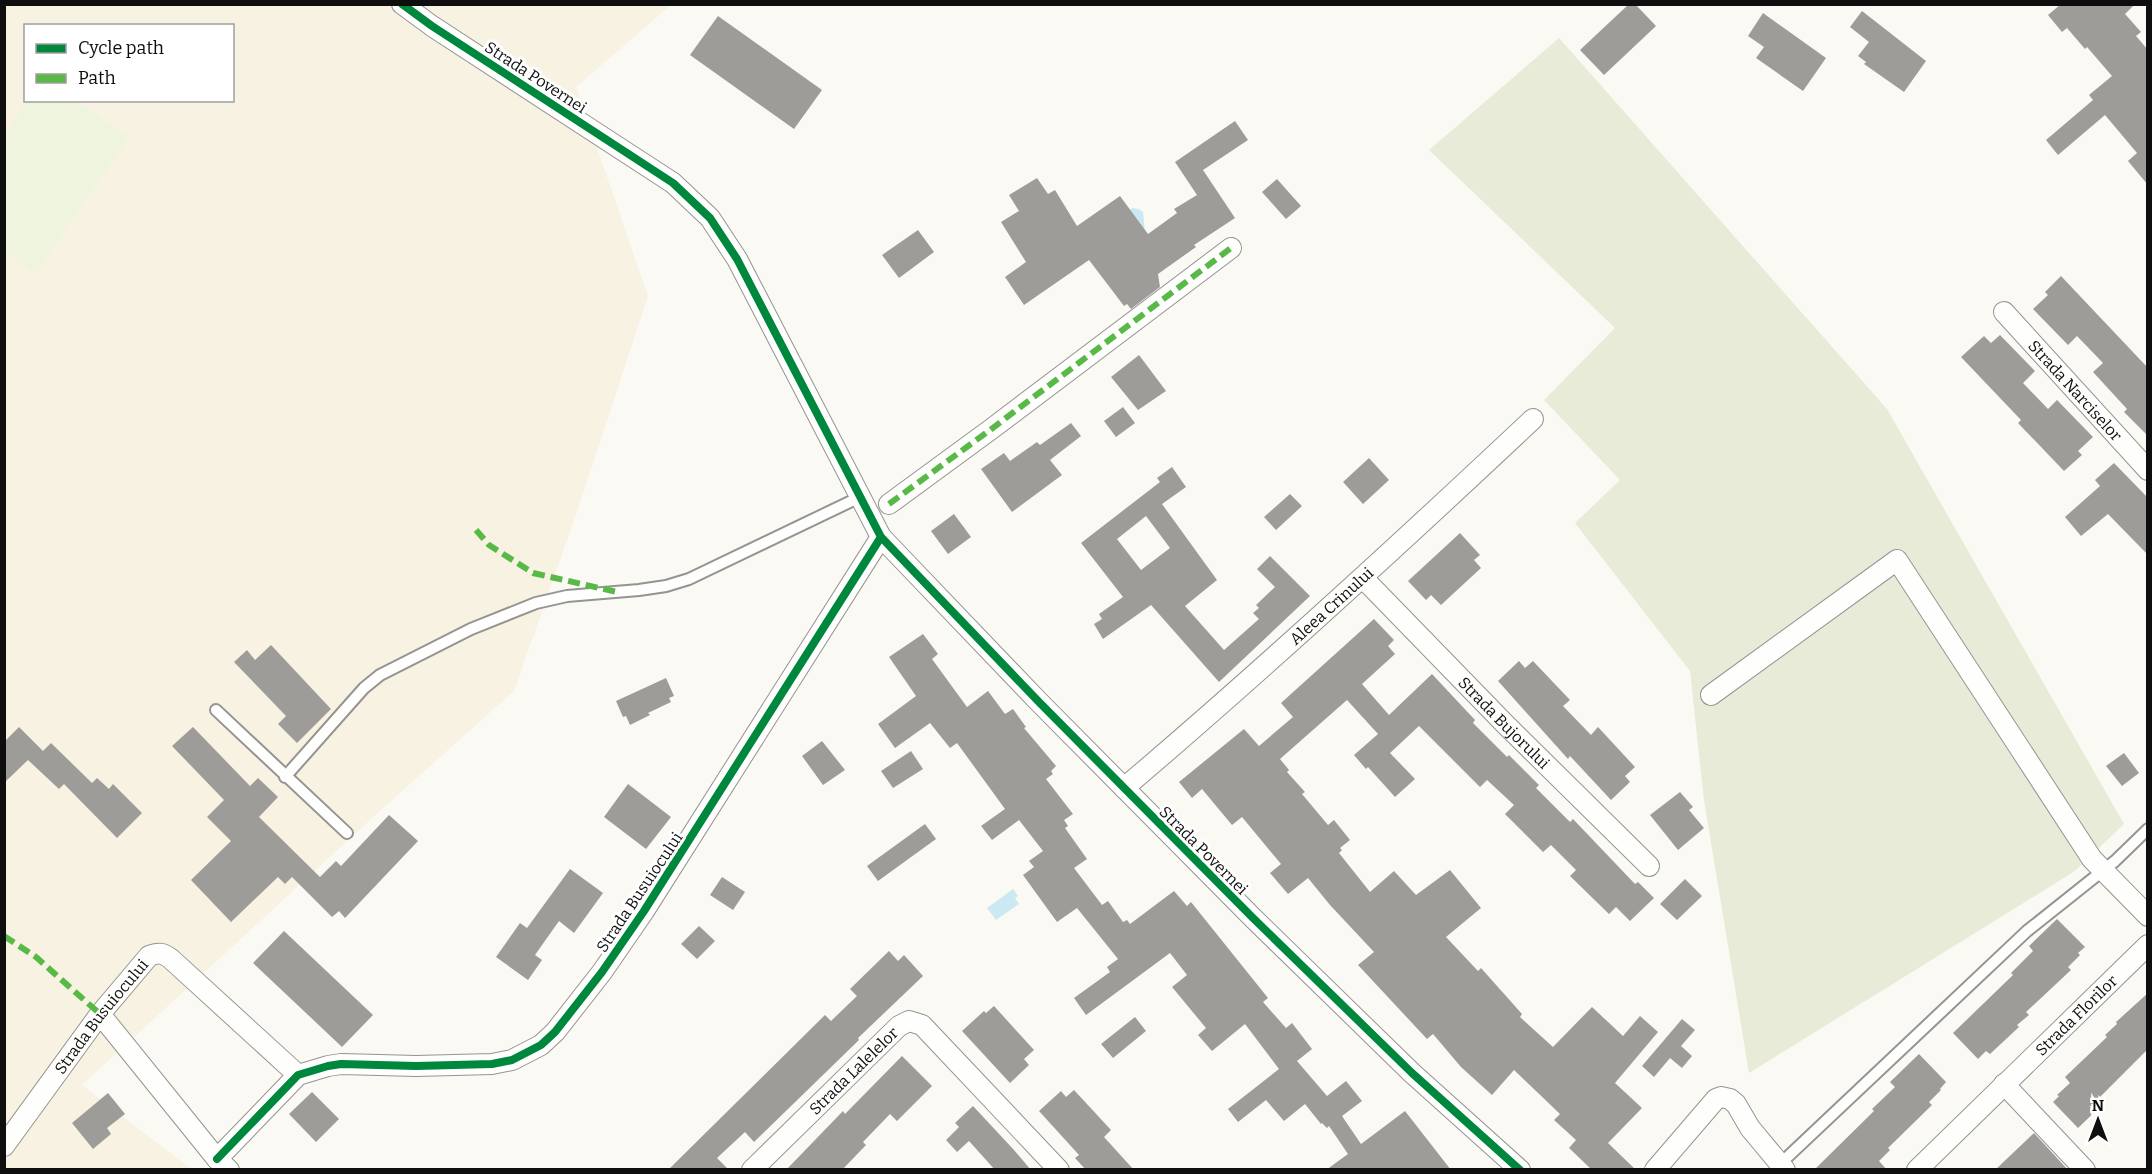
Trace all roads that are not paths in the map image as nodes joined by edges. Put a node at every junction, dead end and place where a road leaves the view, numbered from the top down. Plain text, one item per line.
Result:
1 (402, 4) edge
2 (1231, 248) dead end
3 (2004, 312) dead end
4 (1533, 419) dead end
5 (2148, 470) edge
6 (860, 497) junction
7 (889, 504) joint
8 (871, 517) junction
9 (881, 537) junction
10 (1363, 578) junction
11 (1711, 695) dead end
12 (216, 710) dead end
13 (285, 777) junction
14 (1124, 788) junction
15 (2148, 829) edge
16 (347, 833) dead end
17 (1649, 866) dead end
18 (2102, 871) junction
19 (2148, 916) edge
20 (2148, 945) edge
21 (100, 1014) junction
22 (298, 1075) junction
23 (2004, 1084) junction
24 (4, 1146) edge
25 (223, 1164) edge
26 (1783, 1167) edge
27 (752, 1170) edge
28 (1059, 1170) edge
29 (1520, 1170) edge
30 (1655, 1170) edge
31 (1917, 1170) edge
32 (2085, 1170) edge

1 - 6 street, Strada Povernei
2 - 7 street
3 - 5 street, Strada Narciselor
4 - 10 street, Aleea Crinului
6 - 8 street, Strada Povernei
6 - 13 lane
7 - 8 lane
8 - 9 street, Strada Povernei
9 - 14 street, Strada Povernei
9 - 22 street, Strada Busuiocului
10 - 14 street, Aleea Crinului
10 - 17 street, Strada Bujorului
11 - 18 street
12 - 13 lane
13 - 16 lane
14 - 29 street, Strada Povernei
15 - 18 lane
18 - 19 street
18 - 26 lane
20 - 23 street, Strada Florilor
21 - 22 street, Strada Busuiocului
21 - 24 street, Strada Busuiocului
21 - 25 street
22 - 25 street
23 - 31 street, Strada Florilor
23 - 32 street
26 - 30 street
27 - 28 street, Strada Lalelelor

